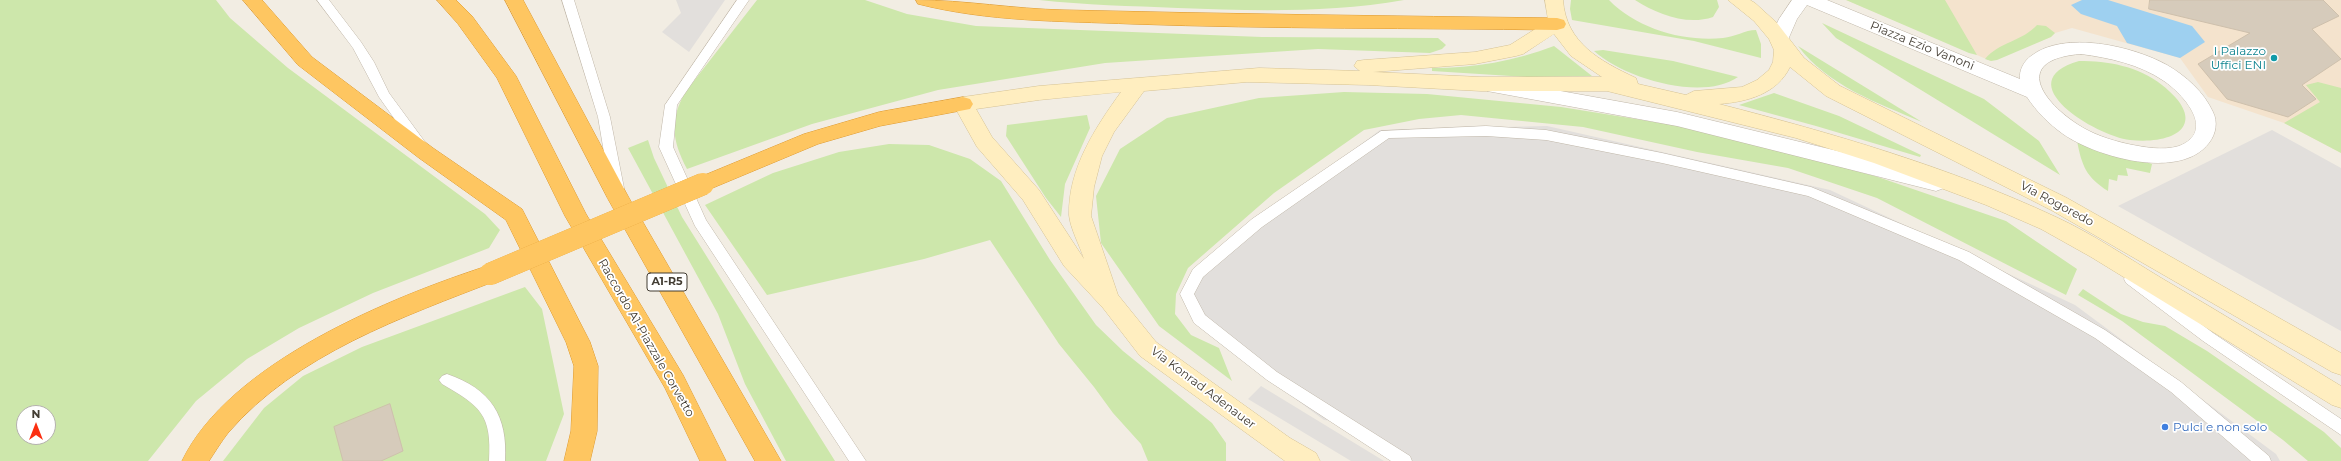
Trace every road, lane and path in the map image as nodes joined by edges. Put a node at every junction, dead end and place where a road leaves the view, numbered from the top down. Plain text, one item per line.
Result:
1 (252, 0) edge
2 (323, 0) edge
3 (446, 0) edge
4 (514, 0) edge
5 (568, 0) edge
6 (743, 0) edge
7 (925, 0) edge
8 (1554, 0) edge
9 (1737, 0) edge
10 (1801, 0) edge
11 (1811, 0) edge
12 (1557, 24) junction
13 (1780, 38) junction
14 (1244, 75) junction
15 (1139, 83) junction
16 (1481, 84) junction
17 (2033, 92) junction
18 (1662, 96) junction
19 (963, 104) junction
20 (426, 153) junction
21 (619, 199) junction
22 (1994, 199) junction
23 (2099, 251) junction
24 (1111, 302) junction
25 (2341, 365) edge
26 (447, 380) dead end
27 (2341, 398) edge
28 (2341, 428) edge
29 (1296, 458) edge
30 (195, 461) edge
31 (497, 461) edge
32 (577, 461) edge
33 (713, 461) edge
34 (768, 461) edge
35 (858, 461) edge
36 (1404, 461) edge
37 (2262, 461) edge

1 - 20 highway
2 - 20 lane
3 - 33 highway, Raccordo A1-Piazzale Corvetto
4 - 21 highway
5 - 21 lane
6 - 35 lane
7 - 12 highway
8 - 12 street
9 - 13 street, Via Rogoredo
10 - 13 street
11 - 17 street, Piazza Ezio Vanoni
12 - 14 street
12 - 18 street
13 - 18 street
13 - 25 street, Via Rogoredo
14 - 15 street
14 - 16 street
15 - 19 street
15 - 24 street, Via Konrad Adenauer
16 - 18 street
16 - 22 street
17 - 17 street
18 - 22 street
19 - 24 street, Via Konrad Adenauer
19 - 30 highway, bridge
20 - 32 highway
21 - 34 highway, A1-R5
22 - 23 street
23 - 27 street
23 - 28 lane
24 - 29 street, Via Konrad Adenauer
26 - 31 lane
36 - 37 lane

